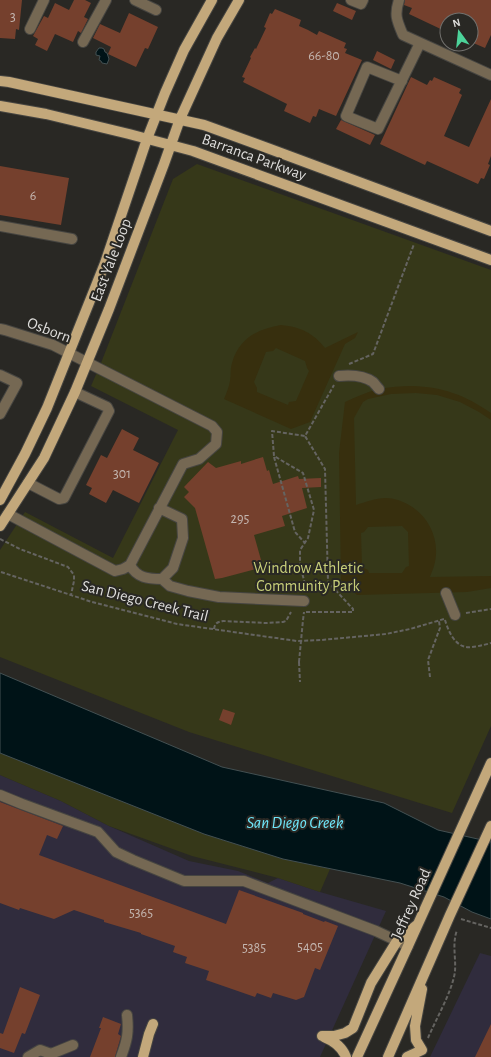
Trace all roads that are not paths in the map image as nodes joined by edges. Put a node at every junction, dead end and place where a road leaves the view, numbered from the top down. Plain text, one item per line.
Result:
1 (44, 0) edge
2 (106, 0) edge
3 (135, 0) edge
4 (212, 0) edge
5 (239, 0) edge
6 (351, 0) edge
7 (363, 0) edge
8 (399, 0) edge
9 (156, 10) dead end
10 (30, 29) dead end
11 (83, 42) dead end
12 (420, 43) junction
13 (491, 75) edge
14 (0, 81) edge
15 (402, 81) junction
16 (0, 106) edge
17 (157, 114) junction
18 (180, 119) junction
19 (147, 139) junction
20 (170, 145) junction
21 (0, 226) edge
22 (491, 230) edge
23 (72, 239) dead end
24 (491, 260) edge
25 (0, 329) edge
26 (69, 353) junction
27 (87, 362) junction
28 (0, 375) edge
29 (339, 376) road end
30 (379, 389) dead end
31 (75, 392) junction
32 (0, 414) edge
33 (28, 484) junction
34 (0, 500) edge
35 (159, 508) junction
36 (8, 514) junction
37 (0, 526) edge
38 (130, 565) junction
39 (162, 579) junction
40 (446, 593) dead end
41 (304, 601) road end
42 (455, 615) road end
43 (491, 763) edge
44 (0, 795) edge
45 (491, 826) edge
46 (419, 922) junction
47 (397, 941) junction
48 (408, 946) junction
49 (425, 973) junction
50 (127, 1016) dead end
51 (153, 1024) dead end
52 (73, 1045) dead end
53 (28, 1057) edge
54 (121, 1057) edge
55 (143, 1057) edge
56 (346, 1057) edge
57 (357, 1057) edge
58 (388, 1057) edge
59 (407, 1057) edge

1 - 10 street
2 - 11 street
3 - 9 street
4 - 17 main road, East Yale Loop
5 - 18 main road, East Yale Loop
6 - 7 street
8 - 12 street
12 - 13 street
12 - 15 street
14 - 17 main road, Barranca Parkway
15 - 15 street
16 - 19 main road, Barranca Parkway
17 - 18 main road, Barranca Parkway
17 - 19 main road, East Yale Loop
18 - 20 main road, East Yale Loop
18 - 22 main road, Barranca Parkway
19 - 20 main road, Barranca Parkway
19 - 26 main road, East Yale Loop
20 - 24 main road, Barranca Parkway
20 - 27 main road, East Yale Loop
21 - 23 street
25 - 26 street, Osborn
26 - 27 street, Osborn
26 - 34 main road, East Yale Loop
27 - 31 main road, East Yale Loop
27 - 35 street, Osborn
28 - 32 street
29 - 30 street
31 - 33 main road, East Yale Loop
31 - 33 street
33 - 36 main road, East Yale Loop
35 - 38 street
35 - 39 street
36 - 37 main road, East Yale Loop
36 - 38 street
38 - 39 street
39 - 41 street
40 - 42 street
43 - 46 main road, Jeffrey Road
44 - 47 street
45 - 49 main road
46 - 47 main road
46 - 48 main road, Jeffrey Road
47 - 48 street
47 - 56 main road
48 - 57 main road, Jeffrey Road
49 - 58 main road
49 - 59 main road
50 - 54 street
51 - 55 main road
52 - 53 street

